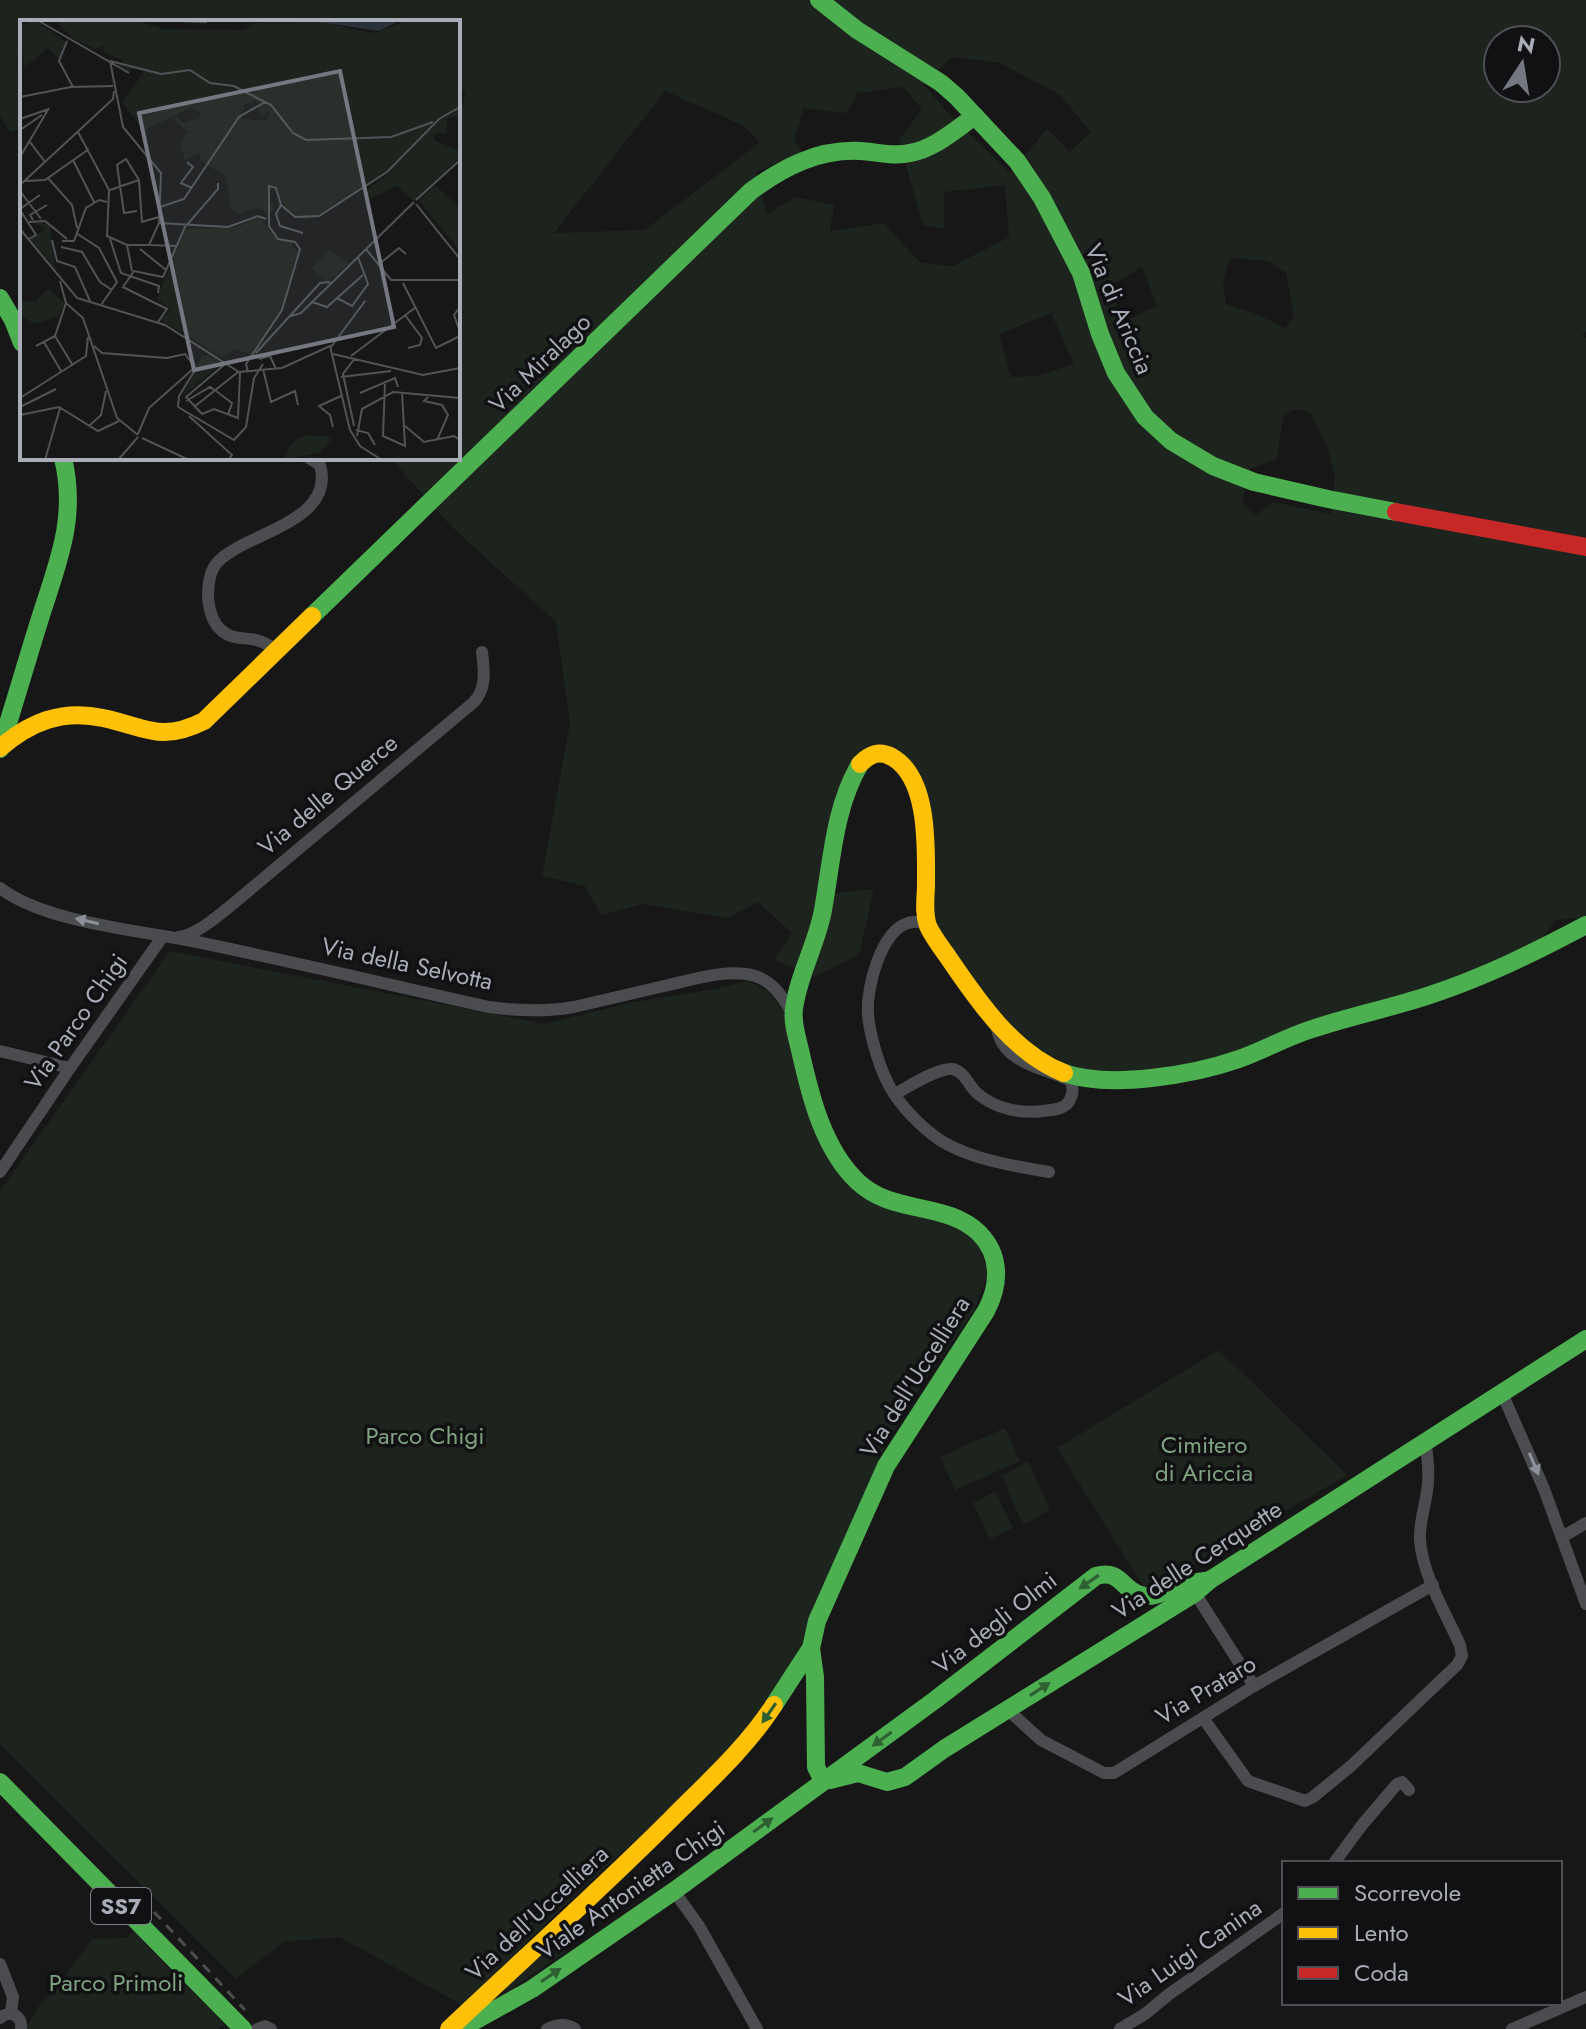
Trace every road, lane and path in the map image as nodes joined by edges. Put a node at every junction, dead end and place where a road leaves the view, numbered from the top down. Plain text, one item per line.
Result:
1 (819, 0) edge
2 (975, 116) junction
3 (0, 298) edge
4 (20, 338) edge
5 (64, 460) edge
6 (312, 460) edge
7 (1586, 547) edge
8 (278, 651) junction
9 (482, 652) dead end
10 (0, 748) edge
11 (0, 888) edge
12 (927, 922) junction
13 (1586, 925) edge
14 (163, 936) junction
15 (793, 1014) junction
16 (996, 1020) junction
17 (0, 1051) edge
18 (70, 1068) junction
19 (895, 1094) junction
20 (0, 1172) edge
21 (1049, 1172) dead end
22 (1586, 1339) edge
23 (1502, 1393) junction
24 (1425, 1441) junction
25 (1586, 1523) edge
26 (1562, 1537) junction
27 (1210, 1580) junction
28 (1433, 1585) junction
29 (1195, 1593) junction
30 (1586, 1604) edge
31 (811, 1648) junction
32 (1254, 1686) junction
33 (1008, 1710) junction
34 (1203, 1718) junction
35 (823, 1781) junction
36 (0, 1782) edge
37 (1409, 1790) dead end
38 (1335, 1861) edge
39 (674, 1891) junction
40 (1282, 1914) edge
41 (0, 1964) edge
42 (496, 1983) junction
43 (1586, 1997) edge
44 (511, 2000) junction
45 (6, 2016) edge
46 (484, 2024) edge
47 (572, 2027) edge
48 (21, 2029) edge
49 (243, 2029) edge
50 (257, 2029) edge
51 (271, 2029) edge
52 (449, 2029) edge
53 (460, 2029) edge
54 (547, 2029) edge
55 (757, 2029) edge
56 (1120, 2029) edge
57 (1512, 2029) edge

1 - 2 street, Via di Ariccia
2 - 7 street, Via di Ariccia
2 - 8 street, Via Miralago
3 - 4 street
5 - 10 street
6 - 8 street
8 - 10 street, Via Miralago
9 - 14 street, Via delle Querce
14 -> 11 street, Via della Selvotta
12 - 15 street, Via dell'Uccelliera
12 - 16 street, Via dell'Uccelliera
12 - 19 street
13 - 16 street, Via dell'Uccelliera
14 - 15 street, Via della Selvotta
14 - 18 street, Via Parco Chigi
15 - 31 street, Via dell'Uccelliera
16 - 19 street
17 - 18 street
18 - 20 street, Via Parco Chigi
19 - 21 street
22 - 23 street, Via delle Cerquette
23 - 24 street, Via delle Cerquette
23 -> 26 street
24 - 27 street, Via delle Cerquette
24 - 28 street
25 - 26 street
26 - 30 street
27 - 29 street, Via delle Cerquette
27 -> 35 street, Via degli Olmi
28 - 32 street, Via Prataro
28 - 34 street
29 - 32 street
33 -> 29 street, Via delle Cerquette
31 - 35 street
31 -> 42 street, Via dell'Uccelliera
32 - 34 street, Via Prataro
33 - 34 street, Via Prataro
33 - 35 street, Via delle Cerquette
39 -> 35 street, Viale Antonietta Chigi
36 - 49 street, SS7
37 - 38 street
44 -> 39 street, Viale Antonietta Chigi
39 - 55 street
40 - 56 street, Via Luigi Canina
41 - 45 street
42 - 44 street
42 - 52 street, Via dell'Uccelliera
43 - 57 street
44 - 46 street, Viale Antonietta Chigi
45 - 48 street
46 - 53 street, Viale Antonietta Chigi
47 - 54 street
50 - 51 street

